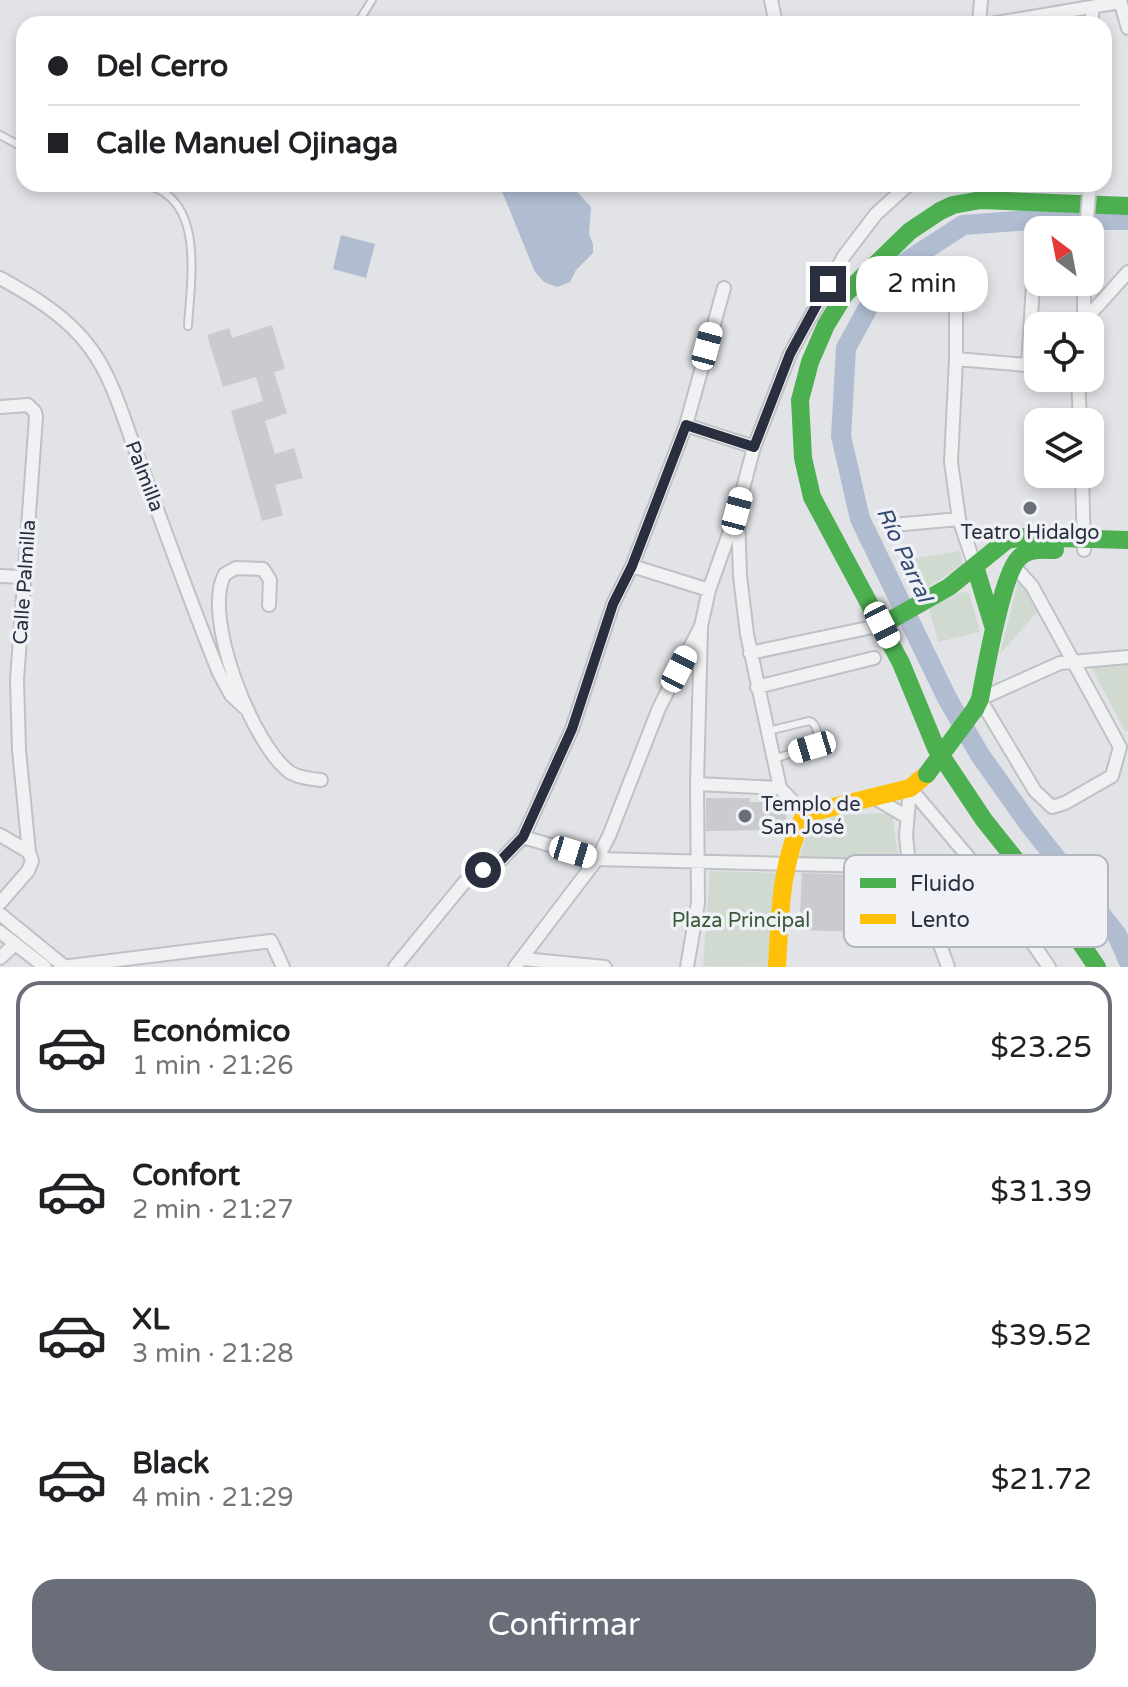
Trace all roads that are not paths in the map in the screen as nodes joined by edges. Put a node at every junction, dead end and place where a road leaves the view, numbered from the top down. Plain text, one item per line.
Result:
1 (1120, 1) edge
2 (1092, 7) junction
3 (1058, 16) edge
4 (1092, 16) edge
5 (1128, 28) edge
6 (166, 192) edge
7 (900, 192) edge
8 (1089, 192) edge
9 (1037, 204) junction
10 (1128, 206) edge
11 (1128, 213) edge
12 (1087, 216) edge
13 (1128, 272) edge
14 (0, 278) edge
15 (956, 278) dead end
16 (724, 288) dead end
17 (1094, 312) edge
18 (188, 326) dead end
19 (956, 359) junction
20 (1024, 364) edge
21 (779, 380) junction
22 (802, 388) junction
23 (0, 407) edge
24 (686, 425) junction
25 (754, 447) junction
26 (1082, 488) edge
27 (737, 511) junction
28 (959, 519) junction
29 (893, 525) dead end
30 (1128, 540) edge
31 (1084, 546) junction
32 (1128, 550) edge
33 (980, 561) junction
34 (1013, 565) junction
35 (632, 566) junction
36 (0, 576) edge
37 (23, 577) junction
38 (1007, 585) junction
39 (949, 587) junction
40 (981, 587) junction
41 (709, 590) junction
42 (269, 605) dead end
43 (888, 622) junction
44 (701, 626) junction
45 (994, 629) junction
46 (750, 653) junction
47 (1128, 657) edge
48 (874, 658) dead end
49 (1074, 660) junction
50 (757, 687) junction
51 (978, 704) junction
52 (245, 708) junction
53 (767, 731) junction
54 (1124, 747) edge
55 (774, 759) junction
56 (321, 780) dead end
57 (697, 784) junction
58 (780, 788) junction
59 (910, 788) junction
60 (875, 798) junction
61 (805, 814) junction
62 (907, 817) junction
63 (0, 835) edge
64 (523, 837) junction
65 (30, 855) junction
66 (909, 855) edge
67 (967, 855) edge
68 (1011, 855) edge
69 (597, 859) junction
70 (698, 862) junction
71 (786, 863) junction
72 (844, 865) edge
73 (0, 903) edge
74 (0, 914) edge
75 (0, 932) edge
76 (15, 944) junction
77 (941, 947) edge
78 (1035, 947) edge
79 (1072, 947) edge
80 (1082, 947) edge
81 (0, 958) edge
82 (519, 963) edge
83 (64, 966) edge
84 (45, 967) edge
85 (283, 967) edge
86 (395, 967) edge
87 (605, 967) edge
88 (687, 967) edge
89 (777, 967) edge
90 (948, 967) edge
91 (1049, 967) edge
92 (1082, 967) edge
93 (1097, 967) edge

1 - 2 street
1 - 5 street
2 - 3 street
2 - 4 street
6 - 18 lane
7 - 21 street
8 - 12 street, bridge
9 - 10 main road
9 - 11 main road
9 - 22 main road
13 - 17 street
14 - 52 street, Palmilla
15 - 19 street
16 - 24 street
19 - 20 street
19 - 28 street
21 - 22 street
21 - 25 street
22 - 43 main road
23 - 37 street, Calle Palmilla
24 - 25 street
24 - 35 street
25 - 27 street
26 - 31 street
27 - 41 street
27 - 46 street
28 - 29 street
28 - 33 street
30 - 31 main road
31 - 32 main road
31 - 33 main road
31 - 34 main road
33 - 34 main road
33 - 39 main road
33 - 40 main road
34 - 38 main road
34 - 49 street
35 - 41 street
35 - 64 street
36 - 37 street
37 - 65 street, Calle Palmilla
38 - 40 main road
38 - 45 main road
39 - 40 main road
39 - 43 main road
40 - 45 main road
41 - 44 street
42 - 52 street
43 - 46 street
43 - 68 main road
44 - 57 street
44 - 69 street
45 - 51 main road
46 - 50 street
47 - 49 street
48 - 50 street
49 - 51 street
49 - 54 street
50 - 53 street
51 - 54 street
51 - 59 main road, bridge
52 - 56 street
53 - 55 street
53 - 55 lane
55 - 58 street
57 - 58 street
57 - 70 street
58 - 61 street
59 - 60 main road
59 - 62 street
59 - 67 street
60 - 61 main road
60 - 62 street
61 - 71 main road
62 - 66 street
63 - 65 street
64 - 69 street
64 - 86 street
65 - 73 street
69 - 70 street
69 - 82 street
70 - 71 street
70 - 88 street
71 - 72 street
71 - 89 main road
74 - 83 street
75 - 76 street
76 - 81 street
76 - 84 street
77 - 90 street
78 - 91 street
79 - 92 main road
80 - 93 main road
82 - 87 street
83 - 85 street

